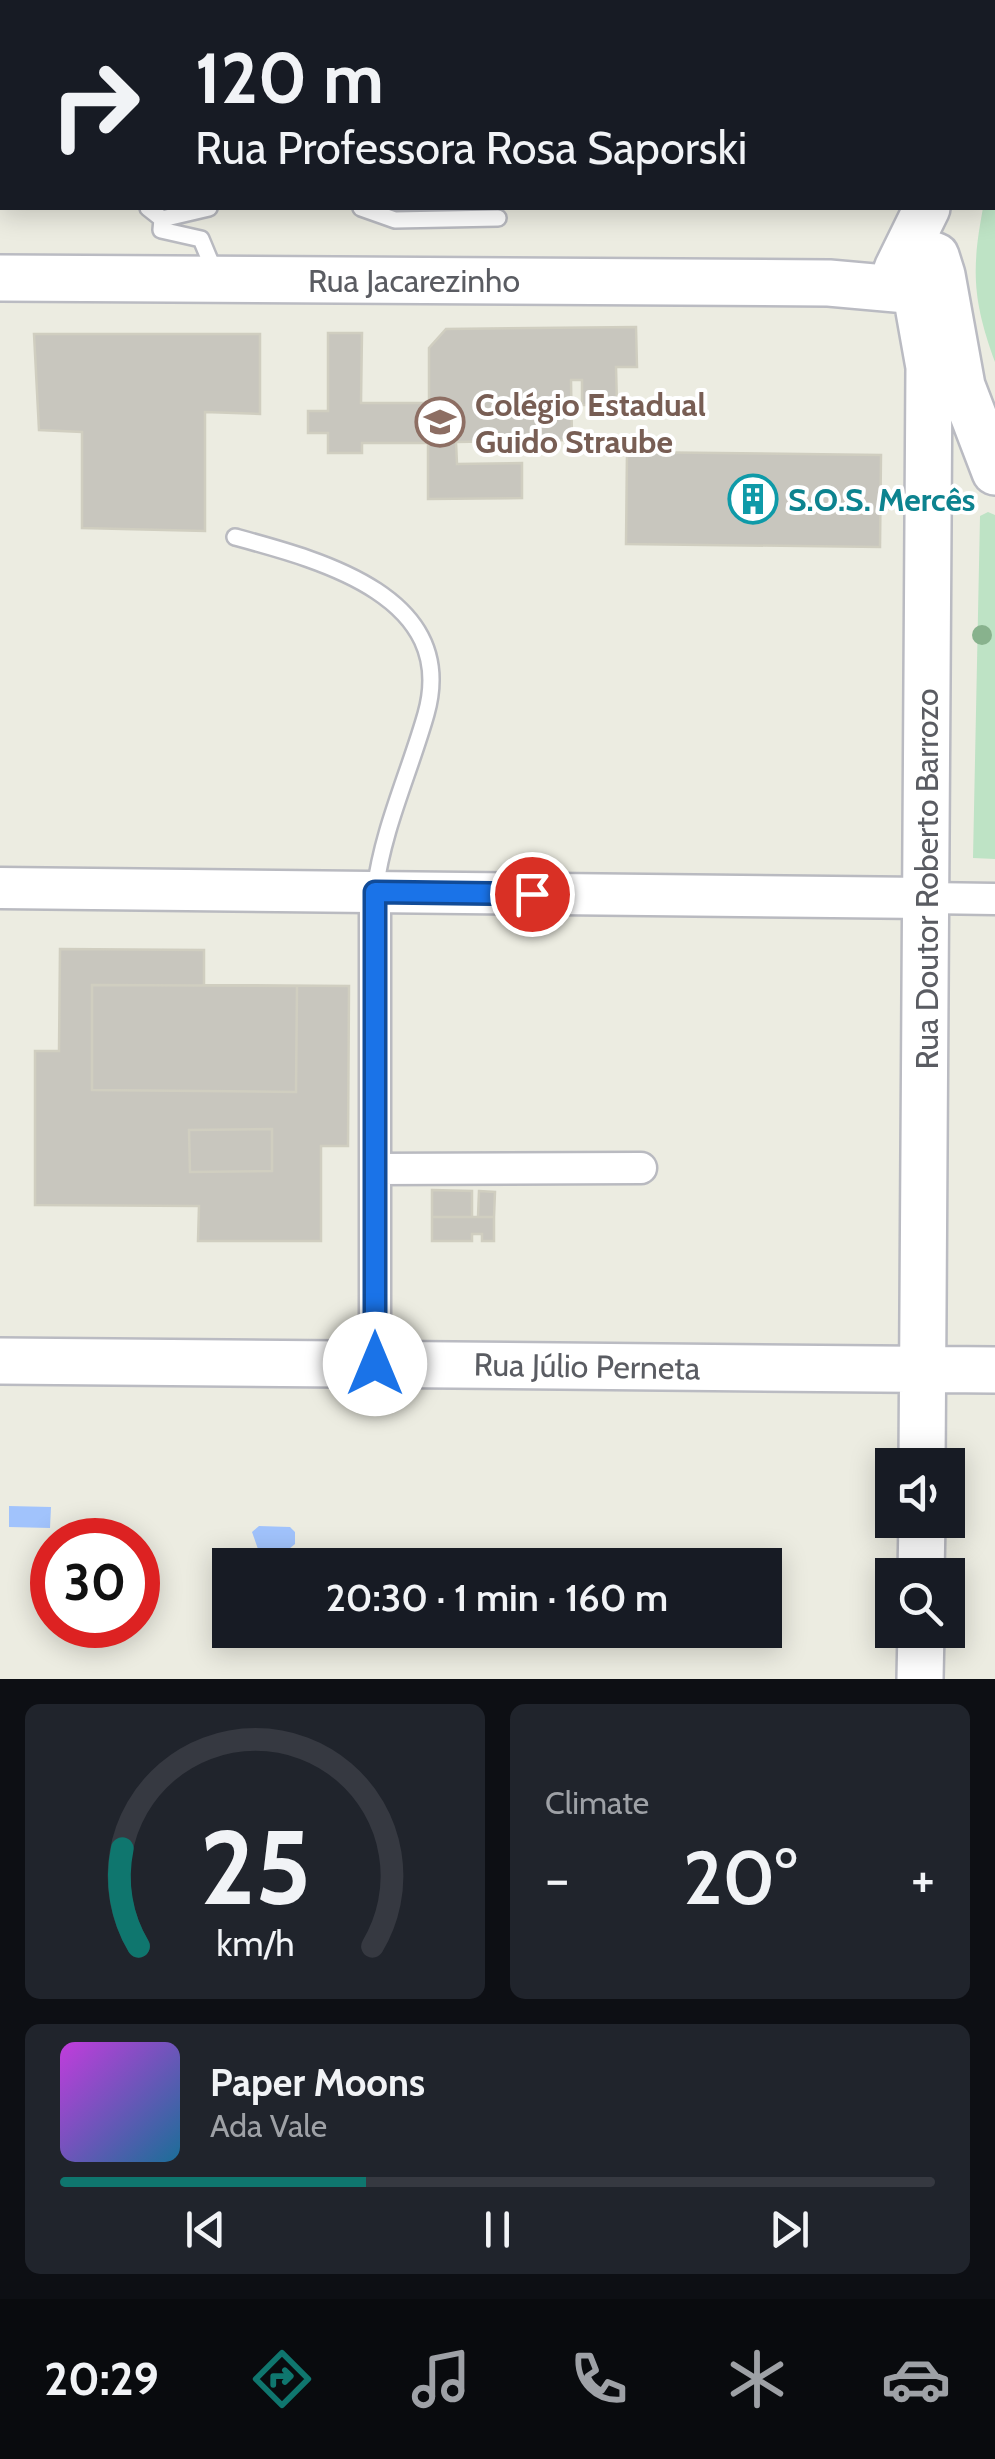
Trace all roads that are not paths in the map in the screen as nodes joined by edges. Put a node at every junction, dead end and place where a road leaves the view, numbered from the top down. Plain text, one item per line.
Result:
1 (150, 210) edge
2 (201, 210) edge
3 (367, 210) edge
4 (927, 210) edge
5 (951, 210) edge
6 (498, 218) dead end
7 (162, 220) junction
8 (918, 274) junction
9 (0, 278) edge
10 (216, 279) junction
11 (995, 472) edge
12 (235, 537) dead end
13 (0, 888) edge
14 (375, 892) junction
15 (926, 898) junction
16 (995, 898) edge
17 (641, 1168) dead end
18 (375, 1169) junction
19 (0, 1361) edge
20 (375, 1364) junction
21 (923, 1370) junction
22 (995, 1370) edge
23 (922, 1448) edge
24 (921, 1648) edge
25 (920, 1679) edge

1 - 7 lane
2 - 7 lane
3 - 6 lane
4 - 8 main road
5 - 8 main road
7 - 10 lane
8 - 10 main road, Rua Jacarezinho
8 - 11 main road
8 - 15 main road, Rua Doutor Roberto Barrozo
9 - 10 main road, Rua Jacarezinho
12 - 14 lane
13 - 14 street
14 - 15 street
14 - 18 street
15 - 16 street
15 - 21 main road, Rua Doutor Roberto Barrozo
17 - 18 street
18 - 20 street
19 - 20 main road, Rua Júlio Perneta
20 - 21 main road, Rua Júlio Perneta
21 - 22 main road, Rua Júlio Perneta
21 - 23 main road, Rua Doutor Roberto Barrozo
24 - 25 main road

